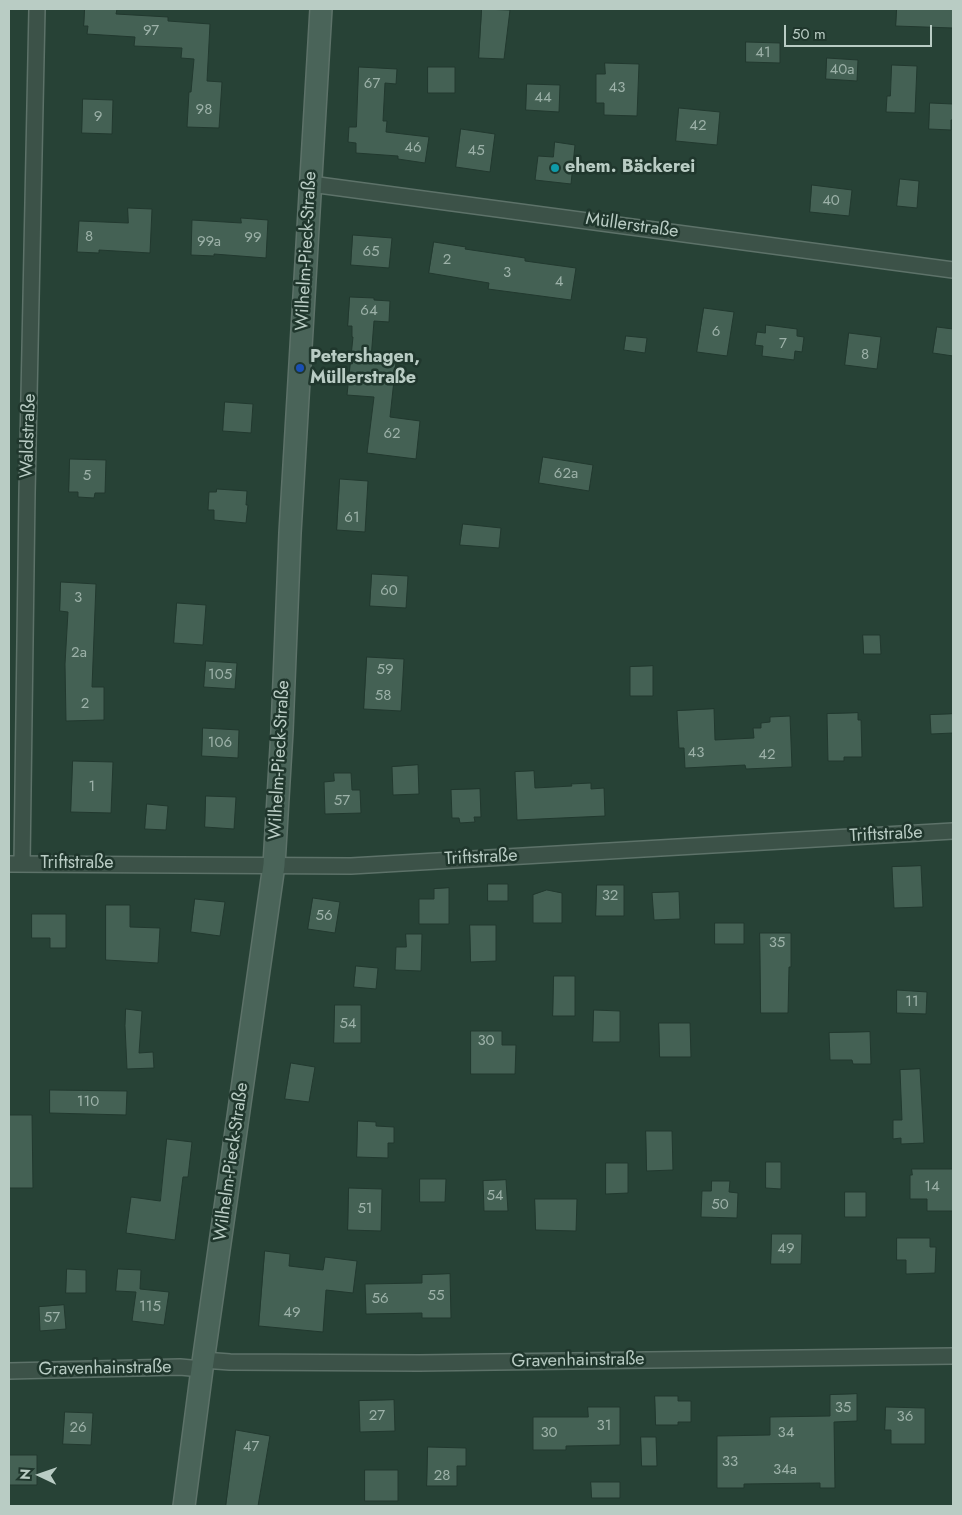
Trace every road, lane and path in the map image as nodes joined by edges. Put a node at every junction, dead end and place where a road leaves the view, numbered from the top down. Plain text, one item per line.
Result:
1 (37, 9) edge
2 (321, 9) edge
3 (311, 184) junction
4 (953, 270) edge
5 (953, 832) edge
6 (16, 864) edge
7 (274, 865) junction
8 (953, 1356) edge
9 (202, 1364) junction
10 (9, 1371) edge
11 (184, 1506) edge

1 - 6 street, Waldstraße
2 - 3 street, Wilhelm-Pieck-Straße
3 - 4 street, Müllerstraße
3 - 7 street, Wilhelm-Pieck-Straße
5 - 7 street, Triftstraße
6 - 7 street, Triftstraße
7 - 9 street, Wilhelm-Pieck-Straße
8 - 9 street, Gravenhainstraße
9 - 10 street, Gravenhainstraße
9 - 11 street, Wilhelm-Pieck-Straße

